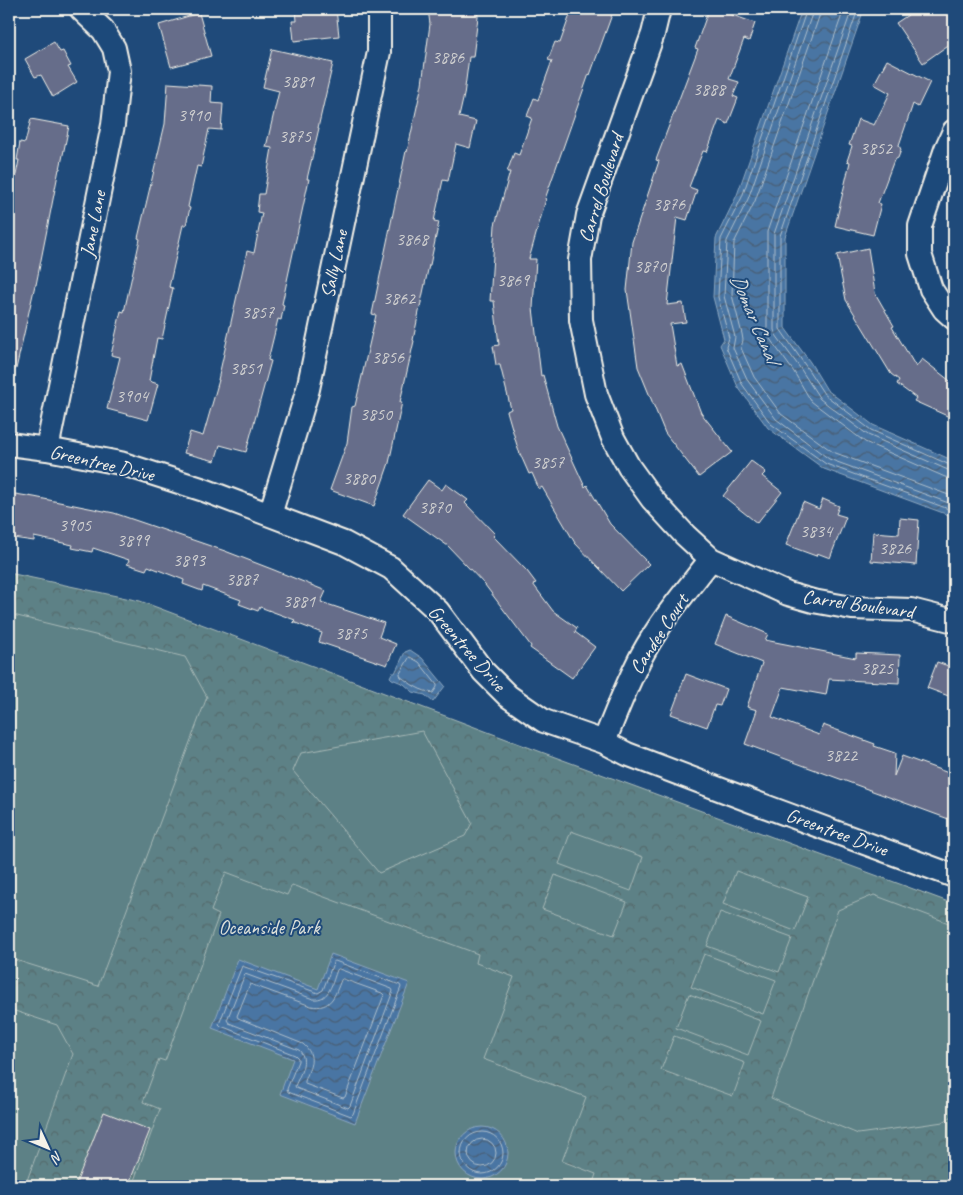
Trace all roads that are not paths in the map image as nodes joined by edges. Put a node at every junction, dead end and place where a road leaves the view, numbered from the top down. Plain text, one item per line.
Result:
1 (81, 9) edge
2 (379, 9) edge
3 (659, 9) edge
4 (953, 134) edge
5 (954, 318) edge
6 (9, 444) edge
7 (47, 449) junction
8 (270, 515) junction
9 (712, 559) junction
10 (954, 620) edge
11 (604, 742) junction
12 (954, 876) edge

1 - 7 street, Jane Lane
2 - 8 street, Sally Lane
3 - 9 street, Carrel Boulevard
4 - 5 street
6 - 7 street, Greentree Drive
7 - 8 street, Greentree Drive
8 - 11 street, Greentree Drive
9 - 10 street, Carrel Boulevard
9 - 11 street, Candee Court
11 - 12 street, Greentree Drive

